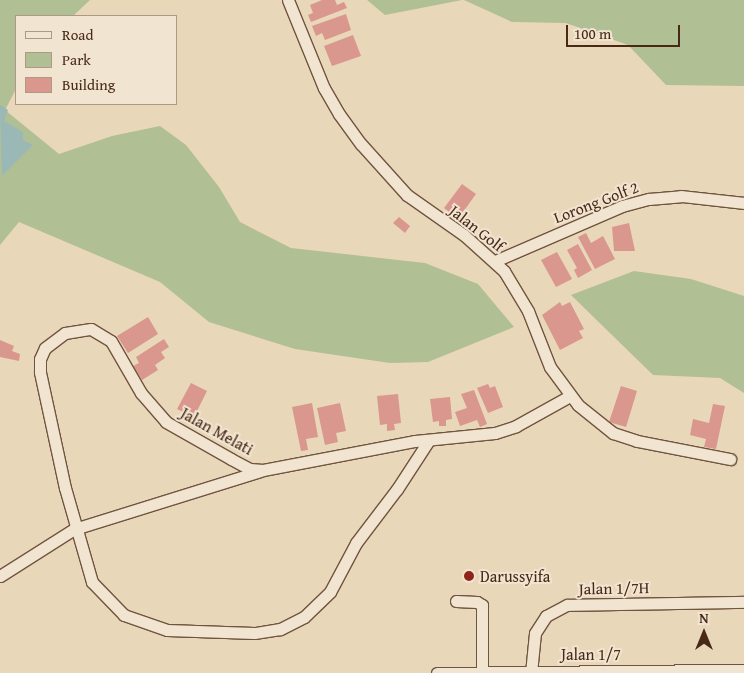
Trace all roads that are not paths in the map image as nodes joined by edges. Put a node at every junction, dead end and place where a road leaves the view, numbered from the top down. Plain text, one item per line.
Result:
1 (288, 0) edge
2 (744, 203) edge
3 (495, 261) junction
4 (570, 396) junction
5 (429, 440) junction
6 (730, 459) dead end
7 (263, 470) junction
8 (74, 529) junction
9 (0, 576) edge
10 (456, 601) dead end
11 (744, 602) edge
12 (744, 670) edge
13 (482, 671) junction
14 (531, 672) edge
15 (437, 673) edge

1 - 3 street, Jalan Golf
2 - 3 street, Lorong Golf 2
3 - 4 street, Jalan Golf
4 - 5 street, Jalan Melati
4 - 6 street, Jalan Golf
5 - 7 street, Jalan Melati
5 - 8 street, Jalan Melati
7 - 8 street
7 - 8 street, Jalan Melati
8 - 9 street
10 - 13 street
11 - 14 street, Jalan 1/7H
12 - 14 street, Jalan 1/7
13 - 14 street, Jalan 1/7
13 - 15 street, Jalan 1/7

